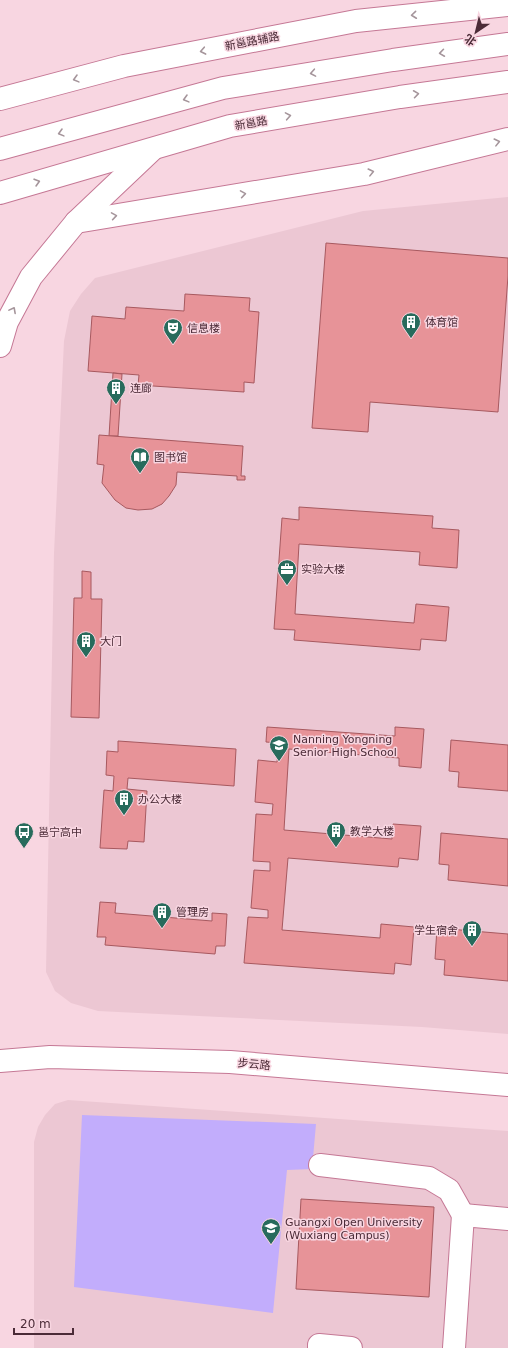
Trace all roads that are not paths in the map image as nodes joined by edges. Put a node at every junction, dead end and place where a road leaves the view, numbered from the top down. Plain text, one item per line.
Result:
1 (508, 5) edge
2 (508, 44) edge
3 (508, 82) edge
4 (0, 99) edge
5 (508, 139) edge
6 (155, 148) junction
7 (0, 149) edge
8 (0, 193) edge
9 (76, 222) junction
10 (0, 346) edge
11 (0, 1060) edge
12 (508, 1085) edge
13 (320, 1164) dead end
14 (463, 1215) junction
15 (508, 1219) edge
16 (319, 1348) edge
17 (351, 1348) edge
18 (454, 1348) edge

1 -> 4 street, 新邕路辅路
2 -> 7 street
6 -> 3 street, 新邕路
9 -> 5 street
8 -> 6 street, 新邕路
6 - 9 street
10 -> 9 street
11 - 12 street, 步云路
13 - 14 street
14 - 15 street
14 - 18 street
16 - 17 street

